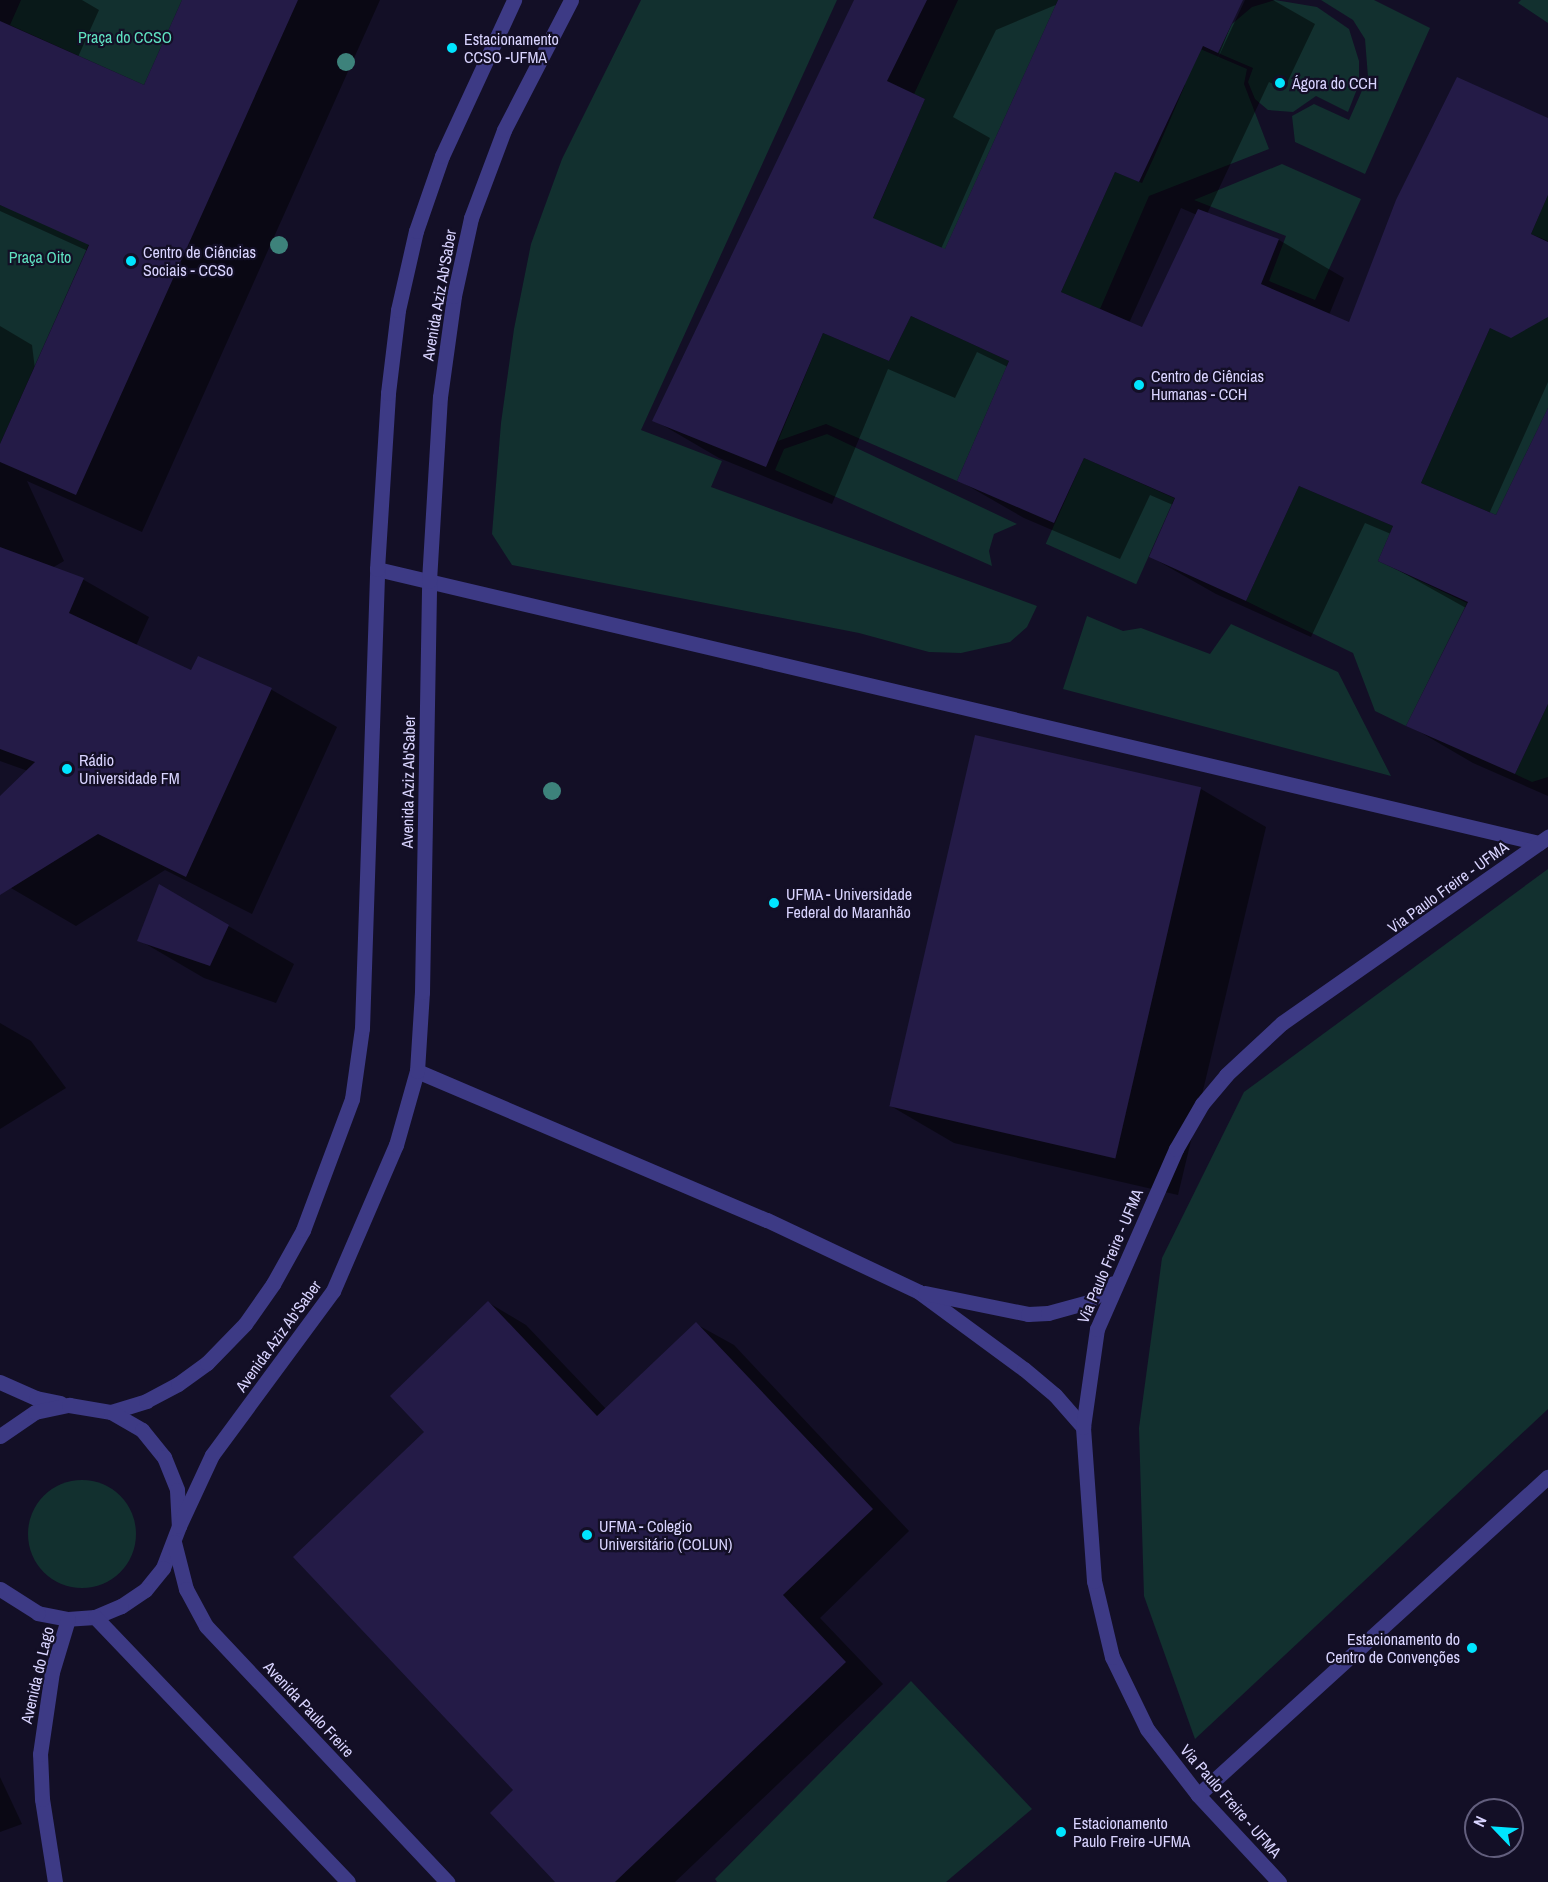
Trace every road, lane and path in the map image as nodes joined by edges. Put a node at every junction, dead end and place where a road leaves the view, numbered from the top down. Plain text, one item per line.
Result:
1 (514, 0) edge
2 (571, 0) edge
3 (377, 569) junction
4 (429, 581) junction
5 (1544, 840) edge
6 (417, 1071) junction
7 (1117, 1279) junction
8 (919, 1292) junction
9 (0, 1382) edge
10 (69, 1405) junction
11 (111, 1412) junction
12 (1083, 1426) junction
13 (0, 1436) edge
14 (1548, 1477) edge
15 (178, 1526) junction
16 (174, 1542) junction
17 (0, 1588) edge
18 (95, 1617) junction
19 (69, 1619) junction
20 (1198, 1795) junction
21 (55, 1882) edge
22 (348, 1882) edge
23 (447, 1882) edge
24 (1280, 1882) edge

1 - 3 street, Avenida Aziz Ab'Saber
2 - 4 street, Avenida Aziz Ab'Saber
3 - 4 street
3 - 11 street, Avenida Aziz Ab'Saber
4 - 5 street
4 - 6 street, Avenida Aziz Ab'Saber
5 - 7 street, Via Paulo Freire - UFMA
6 - 8 street
6 - 15 street, Avenida Aziz Ab'Saber
7 - 8 street
7 - 12 street, Via Paulo Freire - UFMA
8 - 12 street
9 - 10 street
10 - 11 street
10 - 13 street
11 - 15 street
12 - 20 street, Via Paulo Freire - UFMA
14 - 20 street
15 - 16 street
16 - 18 street
16 - 23 street, Avenida Paulo Freire
17 - 19 street
18 - 19 street
18 - 22 street
19 - 21 street, Avenida do Lago
20 - 24 street, Via Paulo Freire - UFMA

